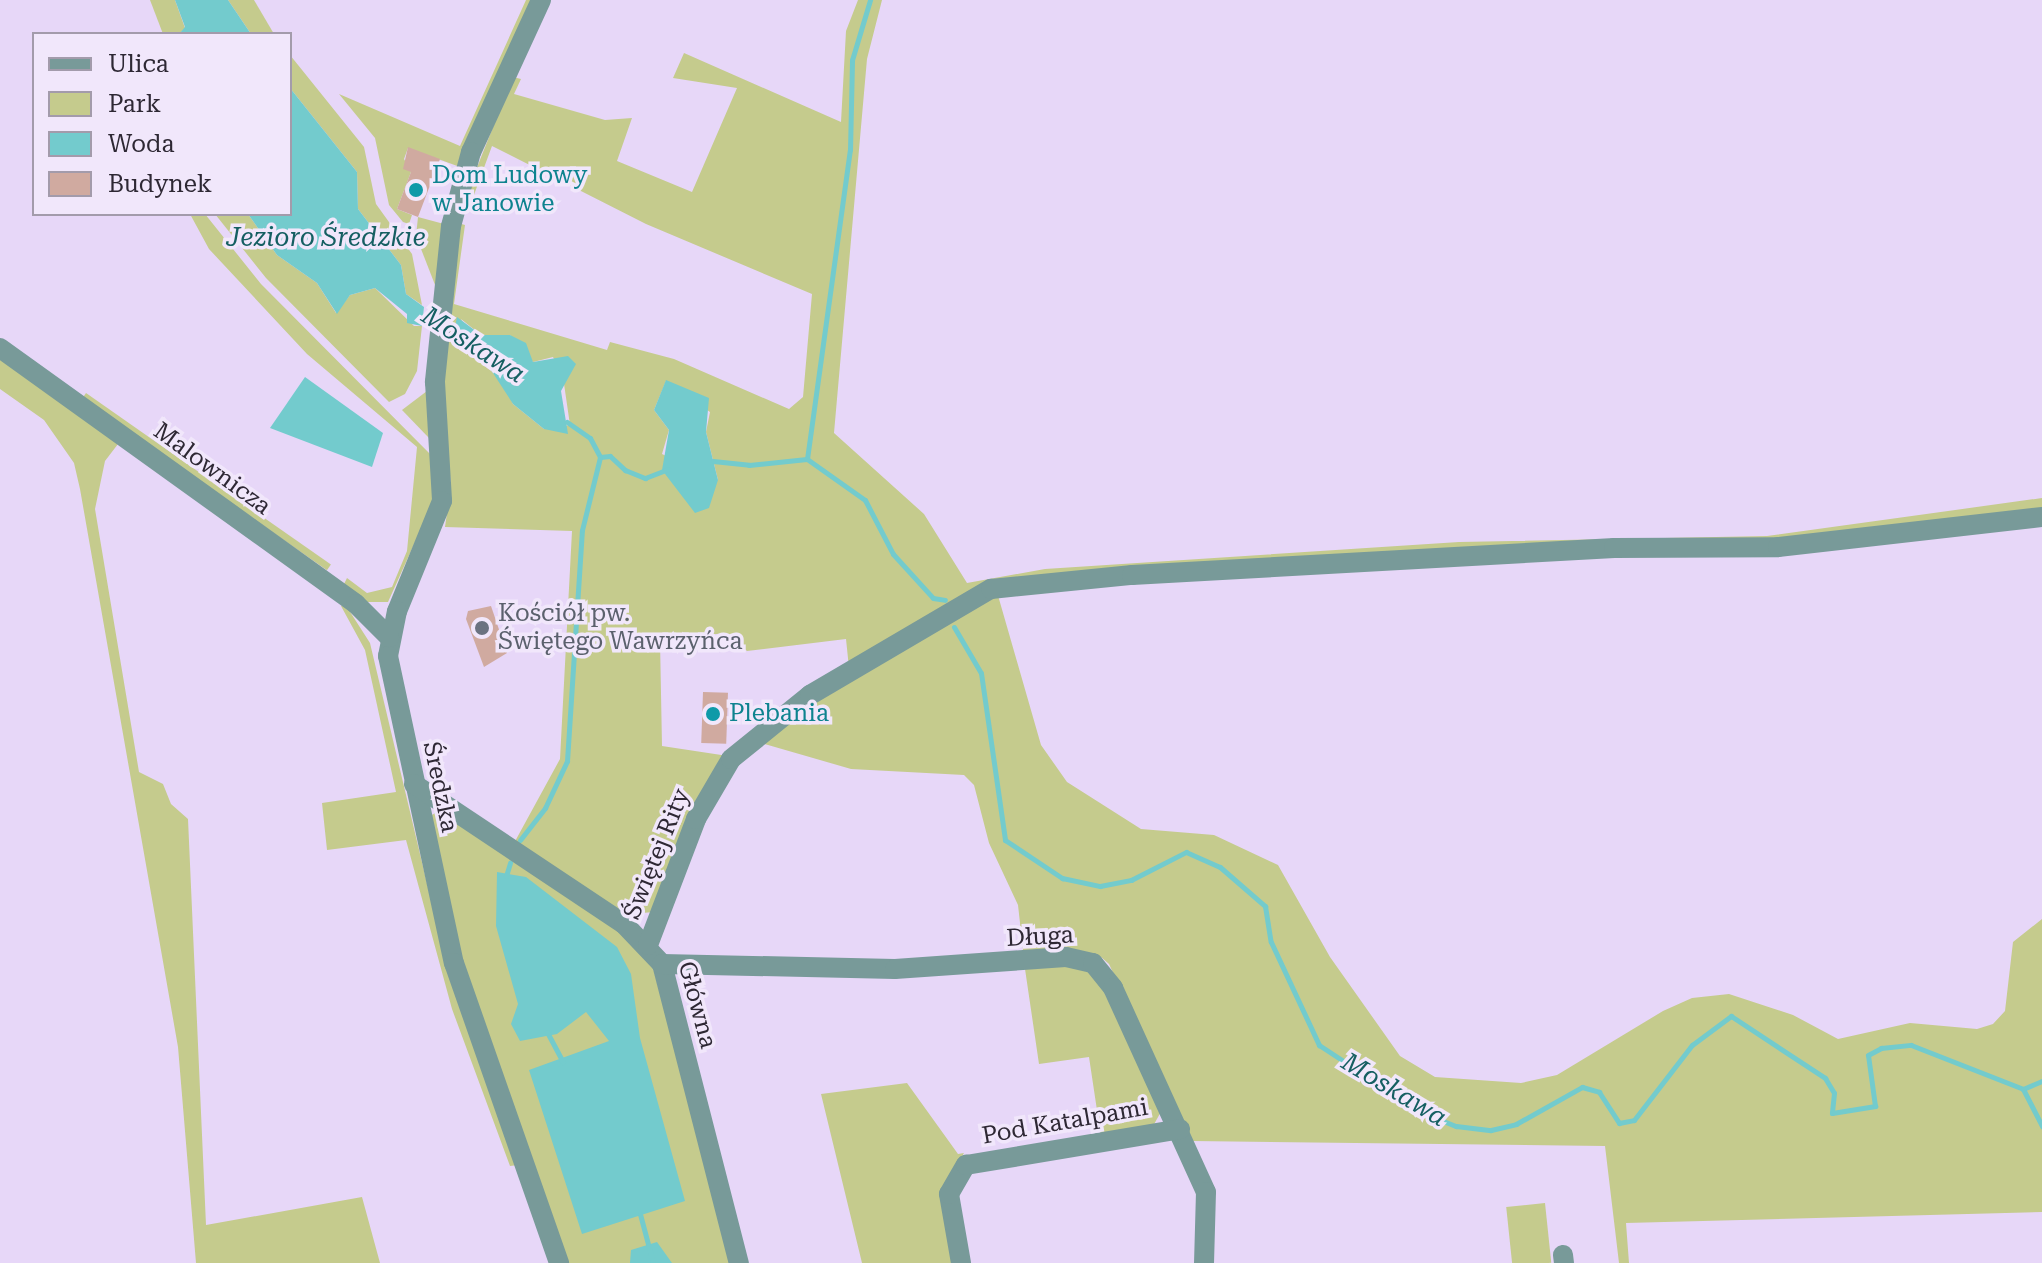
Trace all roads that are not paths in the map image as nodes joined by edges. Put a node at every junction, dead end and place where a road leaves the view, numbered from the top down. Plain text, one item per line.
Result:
1 (541, 0) edge
2 (0, 348) edge
3 (2042, 517) edge
4 (389, 637) junction
5 (414, 784) junction
6 (648, 945) junction
7 (662, 964) junction
8 (1180, 1129) junction
9 (559, 1263) edge
10 (739, 1263) edge
11 (961, 1263) edge
12 (1204, 1263) edge

1 - 4 street, Średzka
2 - 4 street, Malownicza
3 - 6 street, Świętej Rity
4 - 5 street, Średzka
5 - 6 street, Główna
5 - 9 street, Średzka
6 - 7 street, Główna
7 - 8 street, Długa
7 - 10 street, Główna
8 - 11 street, Pod Katalpami
8 - 12 street, Długa

